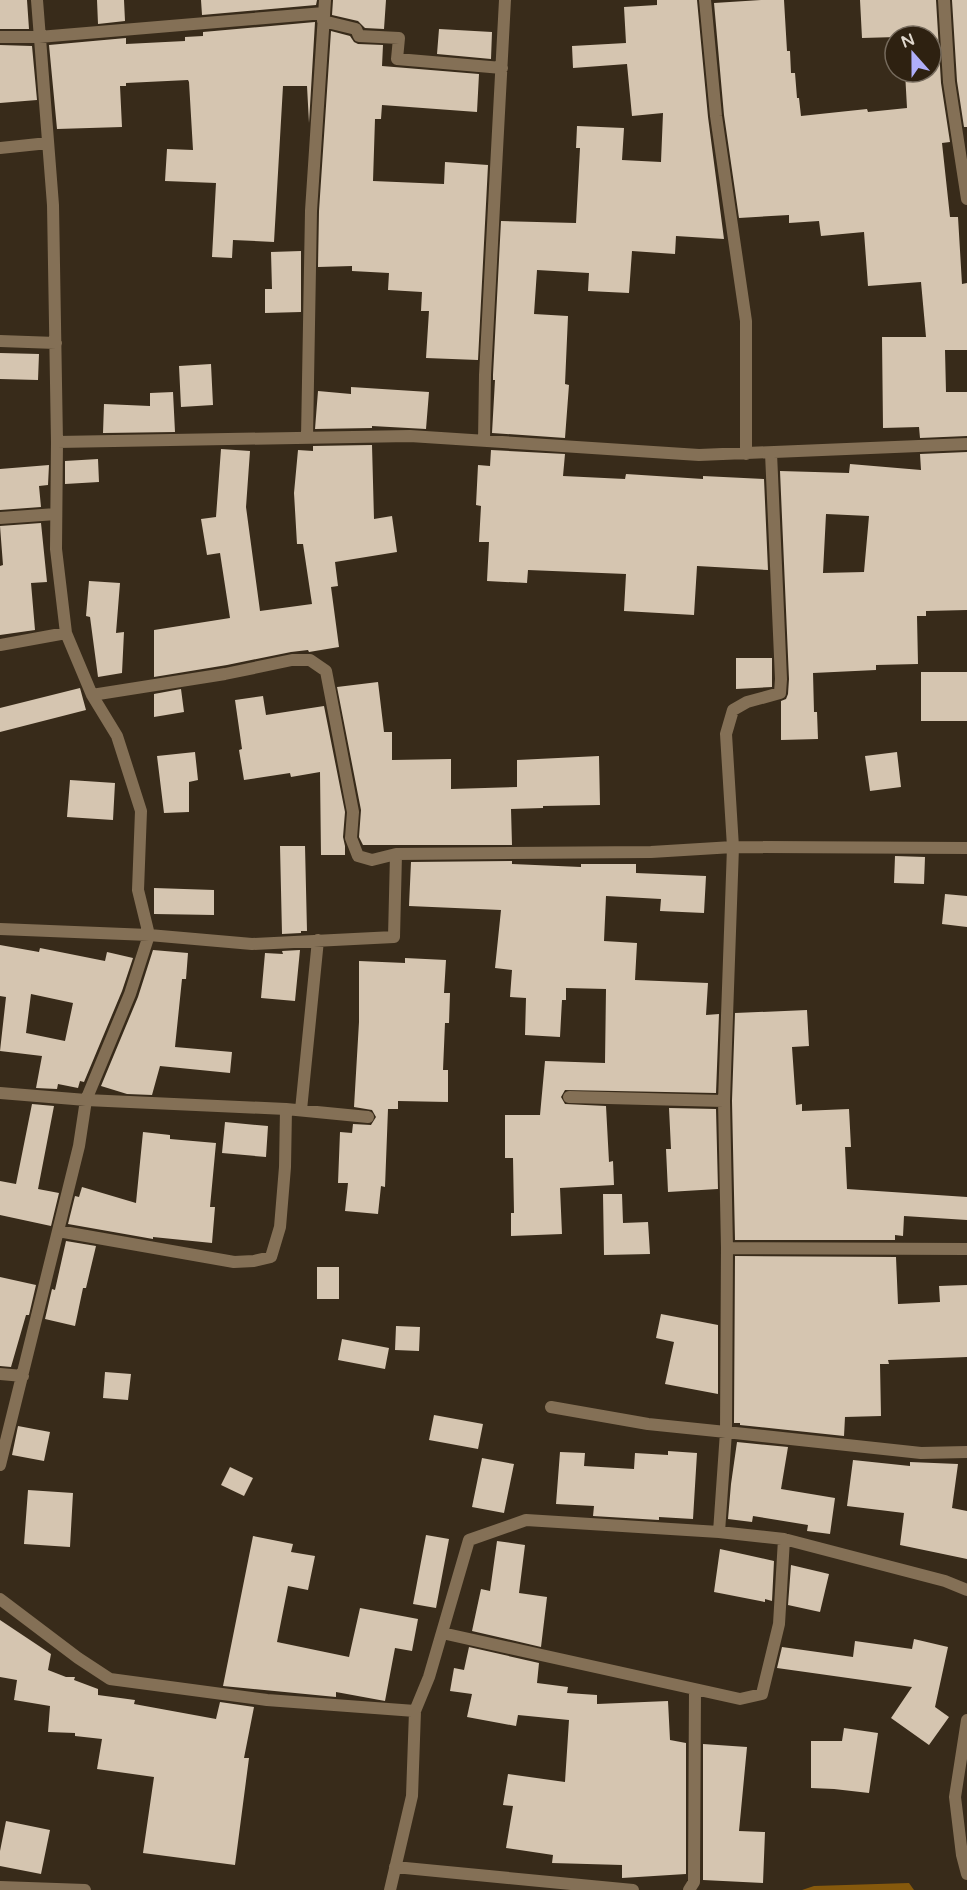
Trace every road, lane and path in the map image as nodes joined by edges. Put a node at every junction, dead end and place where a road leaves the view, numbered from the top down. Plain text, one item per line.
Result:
1 (37, 0) edge
2 (325, 0) edge
3 (505, 0) edge
4 (705, 0) edge
5 (944, 0) edge
6 (324, 17) junction
7 (39, 37) junction
8 (0, 38) edge
9 (502, 68) junction
10 (48, 143) junction
11 (0, 148) edge
12 (967, 199) edge
13 (0, 341) edge
14 (56, 343) junction
15 (307, 438) junction
16 (484, 441) junction
17 (57, 442) junction
18 (967, 444) edge
19 (771, 453) junction
20 (746, 454) junction
21 (56, 514) junction
22 (0, 518) edge
23 (66, 633) junction
24 (0, 645) edge
25 (92, 695) junction
26 (733, 847) junction
27 (967, 848) edge
28 (396, 854) junction
29 (0, 929) edge
30 (149, 935) junction
31 (318, 940) junction
32 (0, 1093) edge
33 (569, 1097) dead end
34 (86, 1100) junction
35 (724, 1101) junction
36 (286, 1109) junction
37 (301, 1110) junction
38 (368, 1118) dead end
39 (58, 1231) junction
40 (727, 1248) junction
41 (967, 1249) edge
42 (0, 1374) edge
43 (23, 1376) junction
44 (551, 1407) dead end
45 (726, 1432) junction
46 (967, 1452) edge
47 (0, 1465) edge
48 (719, 1532) junction
49 (784, 1539) junction
50 (967, 1590) edge
51 (0, 1599) edge
52 (442, 1633) junction
53 (695, 1689) junction
54 (415, 1711) junction
55 (967, 1720) edge
56 (395, 1867) junction
57 (967, 1874) edge
58 (0, 1887) edge
59 (85, 1890) edge
60 (390, 1890) edge
61 (633, 1890) edge
62 (689, 1890) edge

1 - 7 street
2 - 6 street
3 - 9 street
4 - 20 street
5 - 12 street
6 - 7 street
6 - 9 street
6 - 15 street
7 - 8 street
7 - 10 street
9 - 16 street
10 - 11 street
10 - 14 street
13 - 14 street
14 - 17 street
15 - 16 street
15 - 17 street
16 - 20 street
17 - 21 street
18 - 19 street
19 - 20 street
19 - 26 street
21 - 22 street
21 - 23 street
23 - 24 street
23 - 25 street
25 - 28 street
25 - 30 street
26 - 27 street
26 - 28 street
26 - 35 street
28 - 31 street
29 - 30 street
30 - 31 street
30 - 34 street
31 - 37 street
32 - 34 street
33 - 35 street
34 - 36 street
34 - 39 street
35 - 40 street
36 - 37 street
36 - 39 street
37 - 38 street
39 - 43 street
40 - 41 street
40 - 45 street
42 - 43 street
43 - 47 street
44 - 45 street
45 - 46 street
45 - 48 street
48 - 49 street
48 - 52 street
49 - 50 street
49 - 53 street
51 - 54 street
52 - 53 street
52 - 54 street
53 - 62 street
54 - 56 street
55 - 57 street
56 - 60 street
56 - 61 street
58 - 59 street

